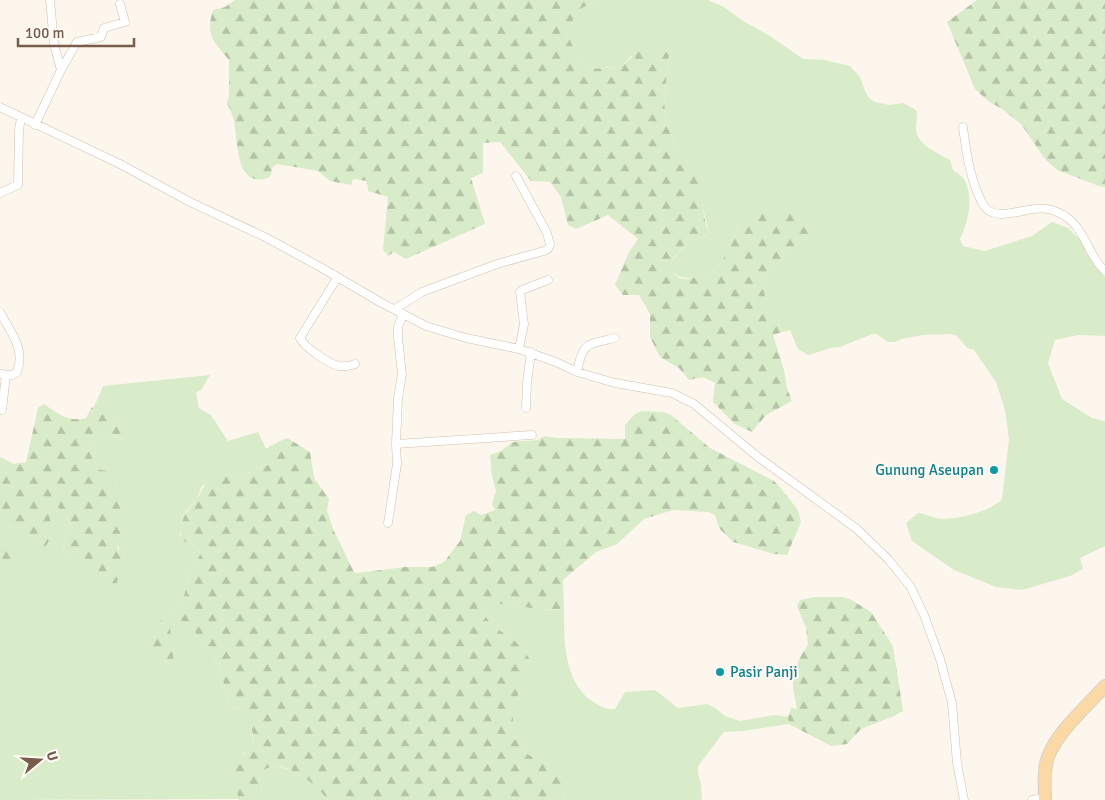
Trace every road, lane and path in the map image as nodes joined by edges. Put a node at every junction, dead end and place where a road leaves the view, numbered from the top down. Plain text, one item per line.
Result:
1 (50, 0) edge
2 (120, 4) dead end
3 (61, 70) junction
4 (0, 107) edge
5 (21, 118) junction
6 (35, 125) junction
7 (963, 127) dead end
8 (516, 176) dead end
9 (0, 193) edge
10 (1105, 271) edge
11 (337, 278) junction
12 (548, 280) dead end
13 (395, 309) junction
14 (0, 312) edge
15 (402, 314) junction
16 (615, 338) dead end
17 (519, 349) junction
18 (531, 352) junction
19 (355, 364) dead end
20 (577, 372) junction
21 (3, 374) edge
22 (526, 408) dead end
23 (2, 410) dead end
24 (532, 435) dead end
25 (396, 444) junction
26 (388, 523) dead end
27 (1105, 686) edge
28 (964, 800) edge
29 (1041, 800) edge

1 - 3 street
2 - 3 street
3 - 6 street
4 - 5 street
5 - 6 street
5 - 9 street
6 - 11 street
7 - 10 street
8 - 13 street
11 - 13 street
11 - 19 street
12 - 17 street
13 - 15 street
14 - 21 street
15 - 17 street
15 - 25 street
16 - 20 street
17 - 18 street
18 - 20 street
18 - 22 street
20 - 28 street
21 - 23 street
24 - 25 street
25 - 26 street
27 - 29 main road

